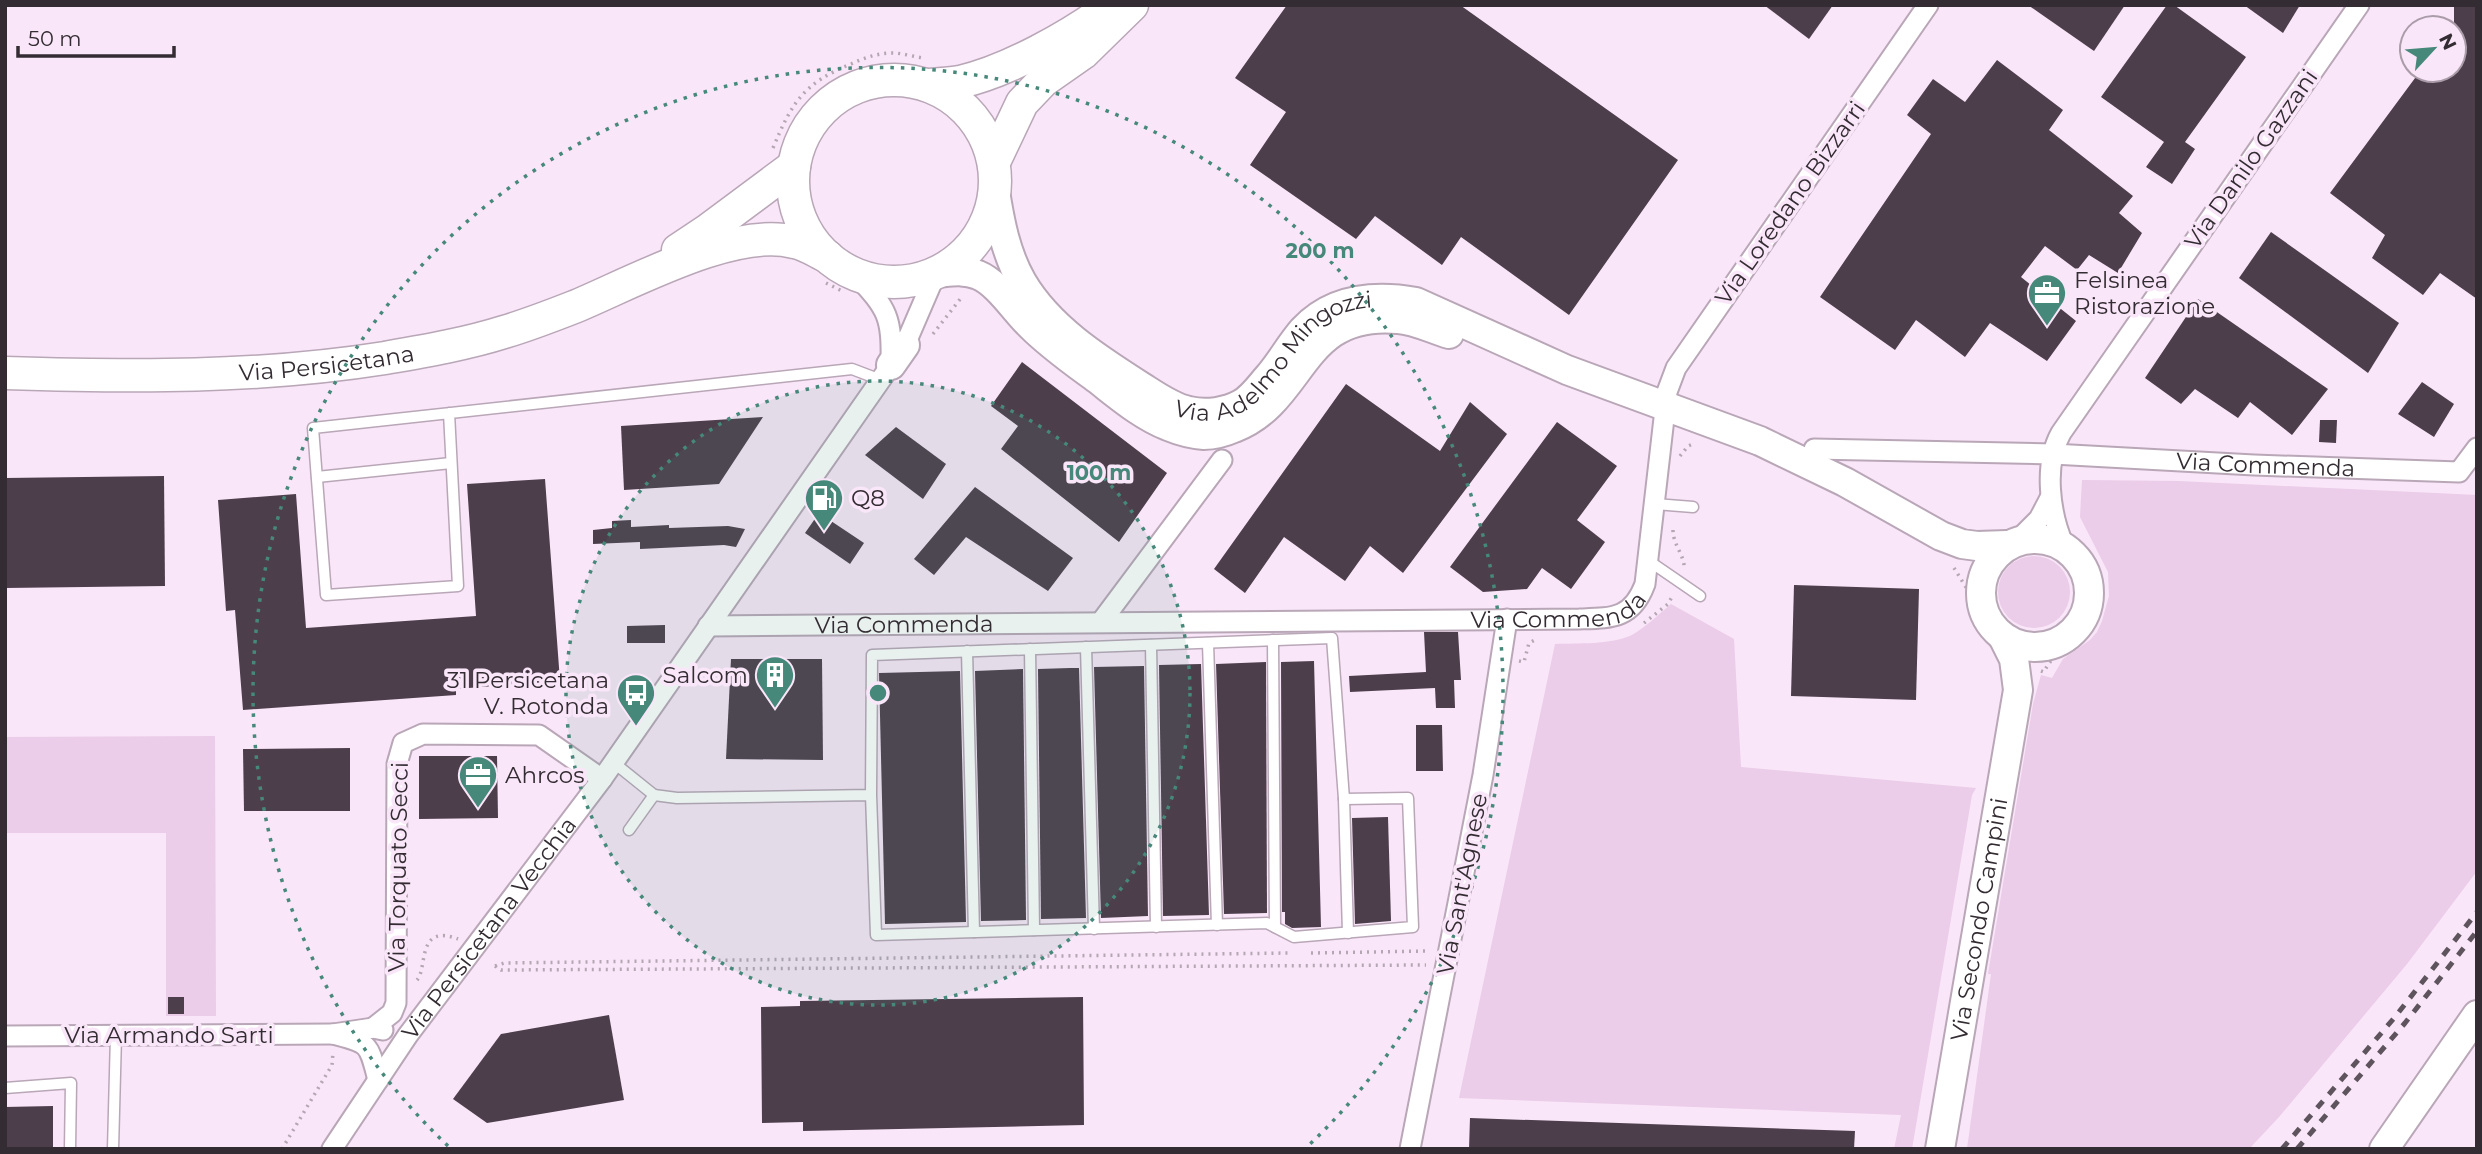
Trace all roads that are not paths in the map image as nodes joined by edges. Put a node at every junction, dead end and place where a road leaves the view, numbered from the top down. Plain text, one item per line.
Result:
1 (1112, 5) edge
2 (1132, 5) edge
3 (1928, 5) edge
4 (2359, 5) edge
5 (927, 72) junction
6 (782, 160) junction
7 (994, 176) junction
8 (823, 268) junction
9 (936, 273) junction
10 (635, 278) junction
11 (852, 285) junction
12 (892, 363) junction
13 (1567, 370) junction
14 (5, 373) edge
15 (1666, 407) junction
16 (449, 413) junction
17 (2477, 448) edge
18 (1814, 449) dead end
19 (2053, 454) junction
20 (1222, 460) dead end
21 (451, 463) junction
22 (2468, 473) edge
23 (317, 477) junction
24 (2050, 498) junction
25 (1655, 504) junction
26 (1693, 507) dead end
27 (1941, 536) junction
28 (2012, 543) junction
29 (2072, 548) junction
30 (1649, 561) junction
31 (1980, 594) junction
32 (1700, 596) dead end
33 (1507, 619) junction
34 (1101, 622) junction
35 (708, 626) junction
36 (1992, 633) junction
37 (1273, 640) junction
38 (2062, 640) junction
39 (1208, 643) junction
40 (1151, 645) junction
41 (1086, 647) junction
42 (1030, 649) junction
43 (967, 651) junction
44 (2018, 690) junction
45 (613, 762) junction
46 (601, 779) junction
47 (654, 795) junction
48 (871, 795) junction
49 (1344, 799) junction
50 (629, 830) dead end
51 (1217, 925) junction
52 (1156, 927) junction
53 (1275, 928) junction
54 (1094, 929) junction
55 (1034, 930) junction
56 (974, 932) junction
57 (1348, 933) junction
58 (2477, 1015) edge
59 (373, 1028) junction
60 (116, 1035) junction
61 (408, 1035) junction
62 (5, 1036) edge
63 (332, 1040) junction
64 (378, 1080) junction
65 (5, 1088) edge
66 (70, 1149) edge
67 (113, 1149) edge
68 (332, 1149) edge
69 (1410, 1149) edge
70 (1940, 1149) edge
71 (2384, 1149) edge

1 - 5 main road
2 - 7 main road
3 - 15 street, Via Loredano Bizzarri
4 - 19 street, Via Danilo Gazzani
5 - 6 main road
5 - 7 main road
6 - 8 main road
6 - 10 main road, Via Persicetana
7 - 9 main road
7 - 13 street, Via Adelmo Mingozzi
8 - 10 main road, Via Persicetana
8 - 11 main road
9 - 11 main road
9 - 12 street, Via Persicetana Vecchia
9 - 13 street, Via Adelmo Mingozzi
10 - 14 main road, Via Persicetana
11 - 12 street
12 - 16 lane
12 - 35 street, Via Persicetana Vecchia
13 - 15 street, Via Adelmo Mingozzi
15 - 25 street, Via Commenda
15 - 27 street
16 - 21 lane
16 - 23 lane
17 - 22 street
18 - 19 street, Via Commenda
19 - 22 street, Via Commenda
19 - 24 street
20 - 34 street
21 - 23 lane
21 - 23 lane
24 - 28 street
24 - 29 street
25 - 26 lane
25 - 30 street, Via Commenda
27 - 28 street
27 - 31 street
28 - 29 street
28 - 31 street
29 - 38 street
30 - 32 lane
30 - 33 street, Via Commenda
31 - 36 street
33 - 34 street, Via Commenda
33 - 69 street, Via Sant'Agnese
34 - 35 street, Via Commenda
35 - 45 street, Via Persicetana Vecchia
36 - 38 street
36 - 44 street, Via Secondo Campini
37 - 39 lane
37 - 49 lane
37 - 53 lane
38 - 44 street, Via Secondo Campini
39 - 40 lane
39 - 51 lane
40 - 41 lane
40 - 52 lane
41 - 42 lane
41 - 54 lane
42 - 43 lane
42 - 55 lane
43 - 48 lane
43 - 56 lane
44 - 70 street, Via Secondo Campini
45 - 46 street, Via Persicetana Vecchia
45 - 47 lane
46 - 59 street, Via Torquato Secci
46 - 61 street, Via Persicetana Vecchia
47 - 48 lane
47 - 50 lane
48 - 56 lane
49 - 57 lane
49 - 57 lane
51 - 52 lane
51 - 53 lane
52 - 54 lane
53 - 57 lane
54 - 55 lane
55 - 56 lane
58 - 71 street
59 - 61 street, Via Armando Sarti
59 - 63 street, Via Armando Sarti
60 - 62 street, Via Armando Sarti
60 - 63 street, Via Armando Sarti
60 - 67 lane
61 - 64 street, Via Persicetana Vecchia
63 - 64 street, Via Armando Sarti
64 - 68 street, Via Persicetana Vecchia
65 - 66 lane

